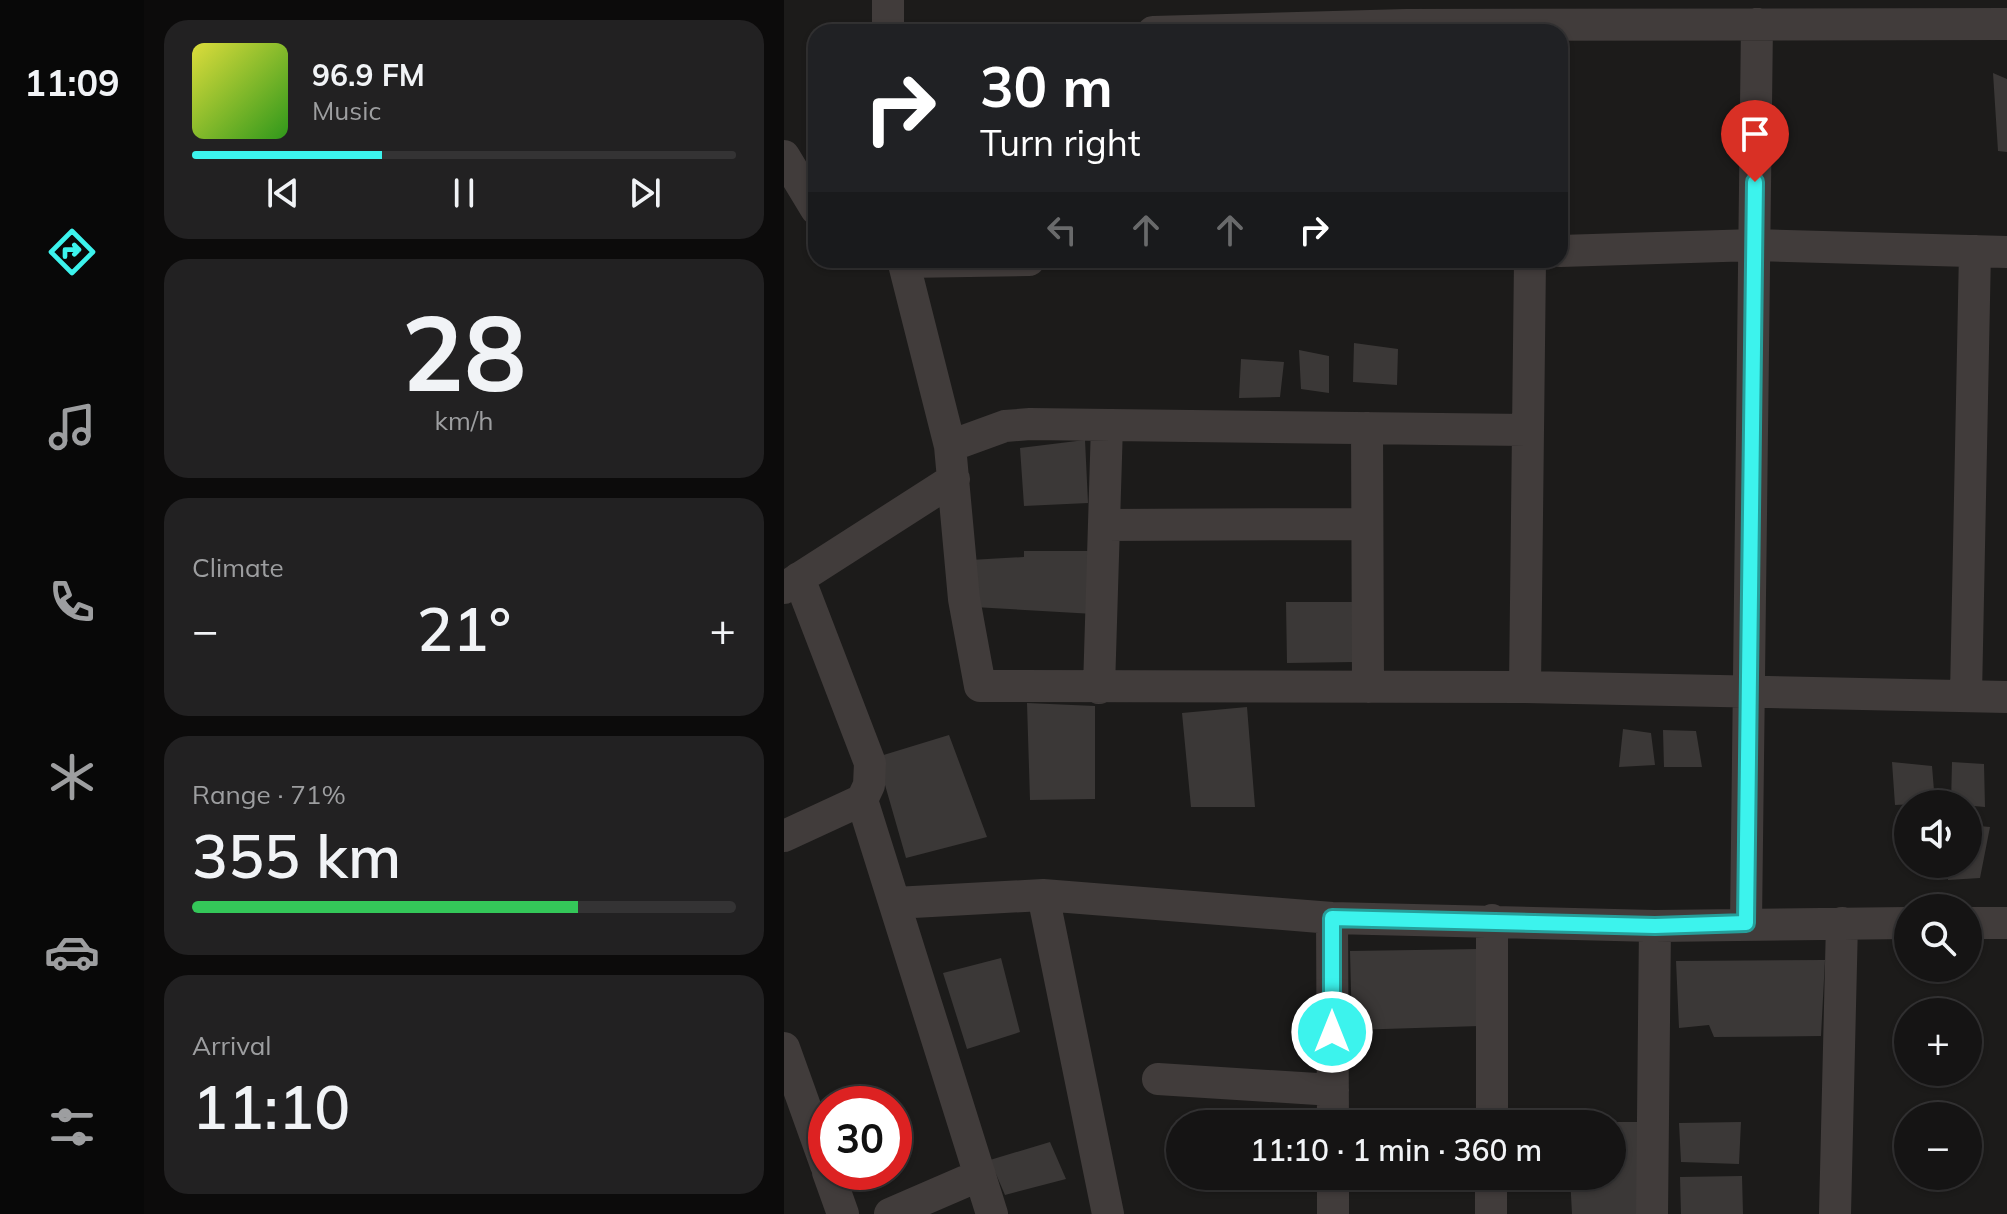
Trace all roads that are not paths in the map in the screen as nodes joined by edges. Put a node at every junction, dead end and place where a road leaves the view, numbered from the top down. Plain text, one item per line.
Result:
1 (888, 0) edge
2 (1688, 11) edge
3 (1283, 13) edge
4 (1896, 13) edge
5 (888, 24) edge
6 (1208, 24) edge
7 (1757, 24) junction
8 (2007, 24) edge
9 (784, 156) edge
10 (808, 196) edge
11 (1755, 245) junction
12 (1568, 251) edge
13 (1975, 251) junction
14 (2007, 252) edge
15 (906, 268) edge
16 (1530, 268) edge
17 (1107, 425) junction
18 (1367, 428) junction
19 (1527, 430) junction
20 (950, 446) junction
21 (954, 479) junction
22 (1367, 524) junction
23 (1104, 525) junction
24 (791, 583) edge
25 (1368, 687) junction
26 (1525, 687) junction
27 (1099, 688) junction
28 (1748, 691) junction
29 (1966, 695) junction
30 (2007, 697) edge
31 (862, 800) junction
32 (784, 836) edge
33 (1043, 895) junction
34 (895, 903) junction
35 (1332, 918) junction
36 (1492, 920) junction
37 (1746, 923) junction
38 (1842, 923) junction
39 (1894, 923) edge
40 (1982, 923) edge
41 (2007, 923) edge
42 (1655, 926) junction
43 (784, 1048) edge
44 (1158, 1079) dead end
45 (1333, 1090) junction
46 (1333, 1110) edge
47 (1492, 1110) edge
48 (808, 1115) edge
49 (980, 1175) junction
50 (834, 1190) edge
51 (1333, 1190) edge
52 (1491, 1190) edge
53 (843, 1214) edge
54 (890, 1214) edge
55 (992, 1214) edge
56 (1108, 1214) edge
57 (1333, 1214) edge
58 (1491, 1214) edge
59 (1652, 1214) edge
60 (1835, 1214) edge

1 - 5 street
2 - 3 street
2 - 7 street
3 - 6 street
4 - 7 street
4 - 8 street
7 - 11 street
9 - 10 street
11 - 12 street
11 - 13 street
11 - 28 street
13 - 14 street
13 - 29 street
15 - 20 street
16 - 19 street
17 - 18 street
17 - 20 street
17 - 23 street
18 - 19 street
18 - 22 street
19 - 26 street
20 - 21 street
21 - 24 street
21 - 27 street
22 - 23 street
22 - 25 street
23 - 27 street
24 - 31 street
25 - 26 street
25 - 27 street
26 - 28 street
28 - 29 street
28 - 37 street
29 - 30 street
31 - 32 street
31 - 34 street
33 - 34 street
33 - 35 street
33 - 56 street
34 - 49 street
35 - 36 street
35 - 45 street
36 - 42 street
36 - 47 street
37 - 38 street
37 - 42 street
38 - 39 street
38 - 60 street
40 - 41 street
42 - 59 street
43 - 48 street
44 - 45 street
45 - 46 street
49 - 54 street
49 - 55 street
50 - 53 street
51 - 57 street
52 - 58 street

